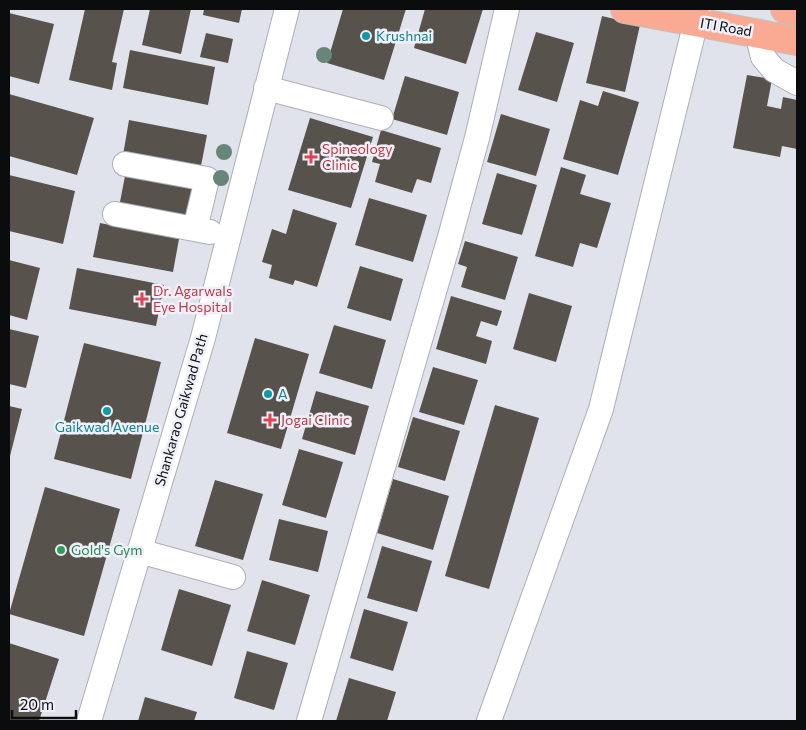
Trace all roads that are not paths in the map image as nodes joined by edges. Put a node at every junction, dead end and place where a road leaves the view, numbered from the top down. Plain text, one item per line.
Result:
1 (287, 9) edge
2 (507, 9) edge
3 (625, 9) edge
4 (785, 9) edge
5 (797, 11) edge
6 (697, 15) edge
7 (757, 33) junction
8 (797, 40) edge
9 (797, 83) edge
10 (266, 88) junction
11 (381, 118) dead end
12 (125, 164) dead end
13 (115, 214) dead end
14 (195, 229) junction
15 (229, 236) junction
16 (140, 551) junction
17 (233, 577) dead end
18 (89, 721) edge
19 (309, 721) edge
20 (488, 721) edge

1 - 10 street, Shankarao Gaikwad Path
2 - 19 street
3 - 6 main road, ITI Road
4 - 5 main road
6 - 7 main road, ITI Road
6 - 20 street
7 - 8 main road, ITI Road
7 - 9 street
10 - 11 street
10 - 15 street, Shankarao Gaikwad Path
12 - 14 street
13 - 14 street
14 - 15 street
15 - 16 street, Shankarao Gaikwad Path
16 - 17 street
16 - 18 street, Shankarao Gaikwad Path

